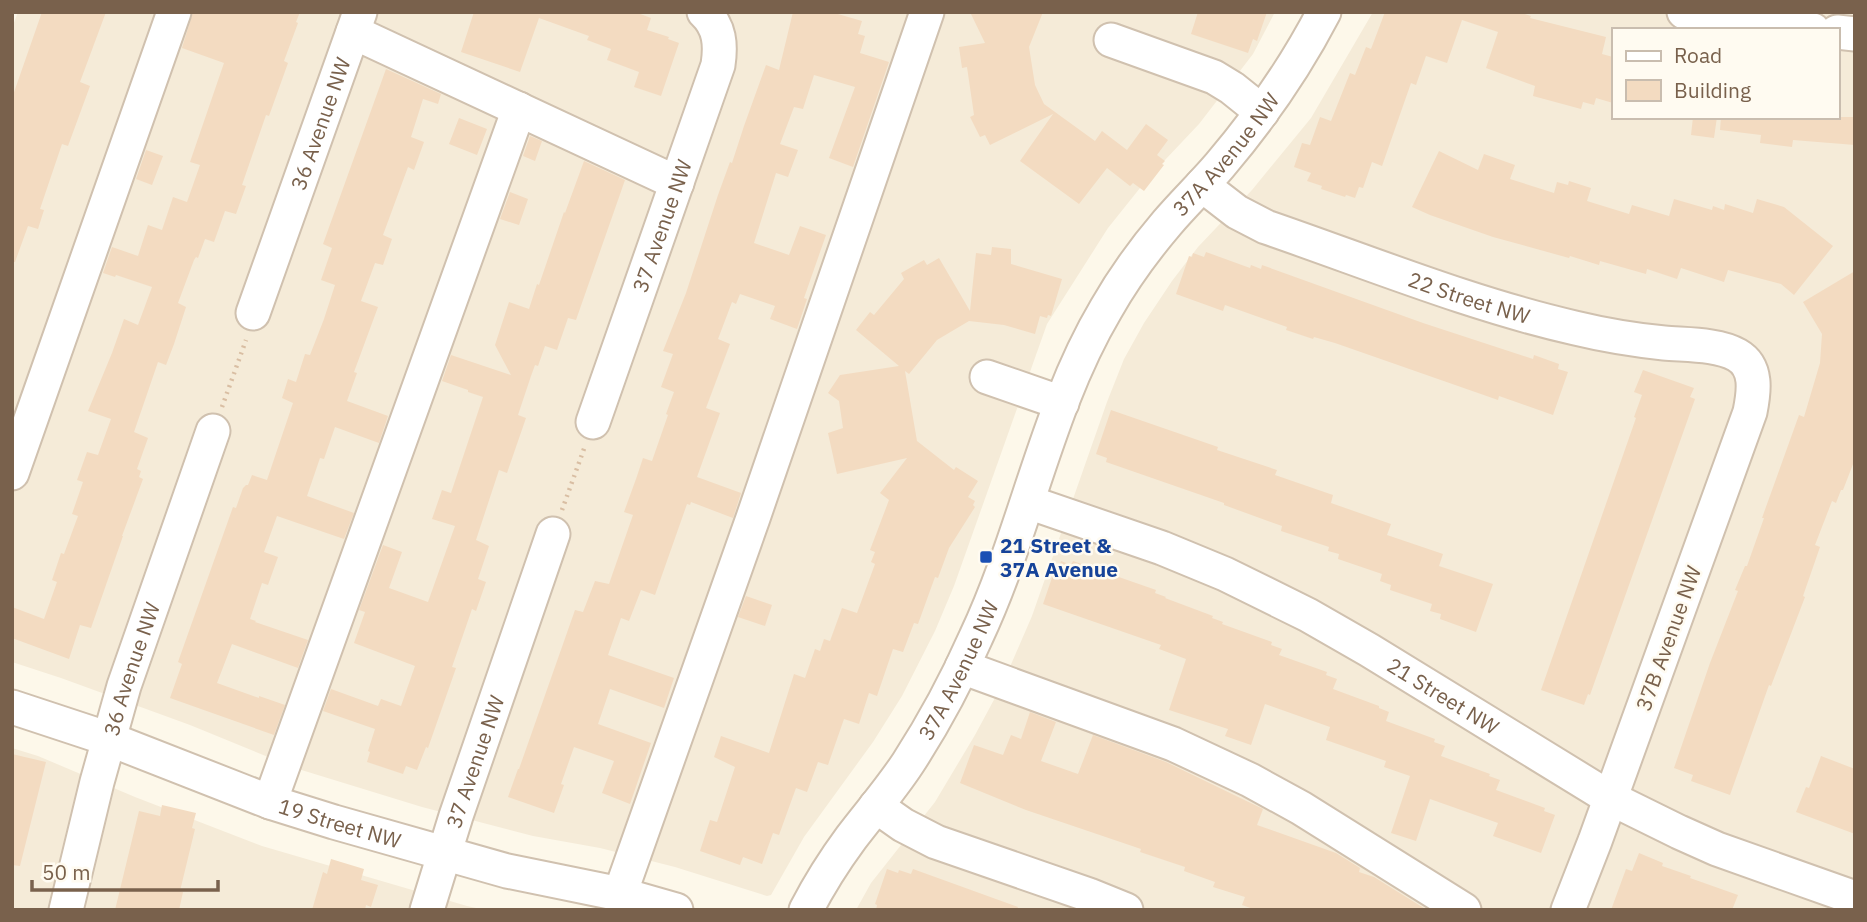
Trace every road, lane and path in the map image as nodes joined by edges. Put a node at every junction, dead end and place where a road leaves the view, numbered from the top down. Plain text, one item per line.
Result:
1 (174, 12) edge
2 (927, 12) edge
3 (1324, 12) edge
4 (1684, 12) edge
5 (710, 20) edge
6 (357, 22) edge
7 (1804, 24) edge
8 (1111, 40) dead end
9 (519, 109) junction
10 (1262, 112) junction
11 (677, 183) junction
12 (1202, 185) junction
13 (253, 313) joint
14 (1748, 365) joint
15 (987, 377) dead end
16 (1062, 404) junction
17 (593, 422) joint
18 (213, 431) joint
19 (12, 472) edge
20 (1028, 502) junction
21 (553, 534) joint
22 (962, 667) junction
23 (12, 707) edge
24 (108, 739) junction
25 (1610, 798) junction
26 (270, 802) junction
27 (876, 806) junction
28 (444, 855) junction
29 (620, 894) junction
30 (1855, 898) edge
31 (66, 910) edge
32 (427, 910) edge
33 (676, 910) edge
34 (806, 910) edge
35 (1126, 910) edge
36 (1464, 910) edge
37 (1568, 910) edge

1 - 19 street
2 - 29 street
3 - 10 street, 37A Avenue NW
4 - 7 street
5 - 11 street, 37 Avenue NW
6 - 9 street
6 - 13 street, 36 Avenue NW
8 - 10 street
9 - 11 street
9 - 26 street
10 - 12 street, 37A Avenue NW
11 - 17 street, 37 Avenue NW
12 - 14 street, 22 Street NW
12 - 16 street, 37A Avenue NW
13 - 18 path
14 - 25 street, 37B Avenue NW
15 - 16 street
16 - 20 street, 37A Avenue NW
17 - 21 path
18 - 24 street, 36 Avenue NW
20 - 22 street, 37A Avenue NW
20 - 25 street, 21 Street NW
21 - 28 street, 37 Avenue NW
22 - 27 street, 37A Avenue NW
22 - 36 street
23 - 24 street, 19 Street NW
24 - 26 street, 19 Street NW
24 - 31 street, 36 Avenue NW
25 - 30 street, 21 Street NW
25 - 37 street, 37B Avenue NW
26 - 28 street, 19 Street NW
27 - 34 street, 37A Avenue NW
27 - 35 street
28 - 29 street, 19 Street NW
28 - 32 street, 37 Avenue NW
29 - 33 street, 19 Street NW

